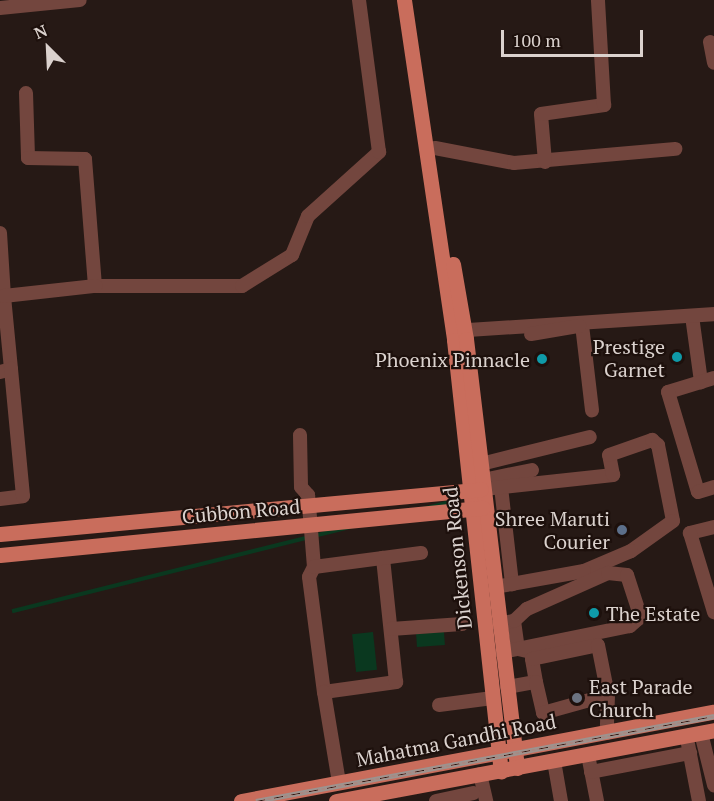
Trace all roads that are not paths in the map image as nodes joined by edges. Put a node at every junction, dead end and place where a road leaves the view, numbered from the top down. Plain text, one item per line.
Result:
1 (80, 0) edge
2 (359, 0) edge
3 (404, 0) edge
4 (413, 0) edge
5 (598, 0) edge
6 (0, 8) edge
7 (710, 42) dead end
8 (714, 63) edge
9 (26, 93) dead end
10 (435, 148) junction
11 (675, 149) dead end
12 (546, 162) junction
13 (0, 233) edge
14 (95, 286) junction
15 (4, 296) junction
16 (714, 314) edge
17 (693, 316) junction
18 (582, 325) junction
19 (459, 335) junction
20 (5, 371) edge
21 (707, 380) edge
22 (592, 410) dead end
23 (300, 435) dead end
24 (590, 437) dead end
25 (481, 464) junction
26 (532, 470) dead end
27 (479, 486) junction
28 (501, 487) junction
29 (714, 488) edge
30 (0, 499) edge
31 (309, 505) junction
32 (480, 509) junction
33 (309, 526) junction
34 (714, 527) edge
35 (64, 528) junction
36 (0, 534) edge
37 (66, 549) junction
38 (421, 553) dead end
39 (0, 555) edge
40 (383, 558) junction
41 (314, 567) junction
42 (512, 584) junction
43 (495, 587) junction
44 (714, 612) edge
45 (507, 622) junction
46 (462, 624) dead end
47 (391, 629) junction
48 (540, 648) dead end
49 (511, 650) junction
50 (536, 682) junction
51 (507, 687) junction
52 (324, 692) junction
53 (608, 695) junction
54 (494, 698) junction
55 (440, 705) dead end
56 (714, 712) edge
57 (607, 733) junction
58 (701, 733) edge
59 (506, 753) junction
60 (690, 753) junction
61 (588, 755) junction
62 (550, 762) junction
63 (517, 768) junction
64 (501, 771) junction
65 (591, 772) junction
66 (475, 775) junction
67 (339, 783) junction
68 (714, 785) edge
69 (474, 797) edge
70 (359, 799) edge
71 (240, 801) edge
72 (336, 801) edge
73 (436, 801) edge
74 (486, 801) edge
75 (552, 801) edge
76 (561, 801) edge
77 (597, 801) edge
78 (698, 801) edge

1 - 6 street
2 - 14 street
3 - 19 main road, Dickenson Road
4 - 10 main road, Dickenson Road
5 - 12 street
7 - 8 street
9 - 14 street
10 - 12 street
10 - 19 main road, Dickenson Road
11 - 12 street
13 - 15 street
14 - 15 street
15 - 20 street
16 - 17 street
17 - 18 street
17 - 21 street
18 - 19 street
18 - 22 street
19 - 25 main road, Dickenson Road
19 - 27 main road, Dickenson Road
20 - 30 street
21 - 29 street
23 - 31 street
24 - 25 street
25 - 27 main road, Dickenson Road
26 - 27 street
27 - 28 street
27 - 31 main road, Cubbon Road
27 - 32 main road, Dickenson Road
28 - 42 street
28 - 42 street
31 - 33 street
31 - 35 main road, Cubbon Road
32 - 33 main road, Cubbon Road
32 - 43 main road, Dickenson Road
32 - 54 main road, Dickenson Road
33 - 37 main road, Cubbon Road
33 - 41 street
34 - 44 street
35 - 36 main road, Cubbon Road
35 - 37 main road
37 - 39 main road, Cubbon Road
38 - 40 street
40 - 41 street
40 - 47 street
41 - 52 street
42 - 43 street
43 - 45 main road, Dickenson Road
45 - 49 main road, Dickenson Road
45 - 49 street
46 - 47 street
47 - 52 street
48 - 49 street
49 - 51 main road, Dickenson Road
50 - 51 street
50 - 53 street
50 - 53 street
51 - 59 main road, Dickenson Road
52 - 67 street
53 - 57 street
54 - 55 street
54 - 59 main road, Dickenson Road
56 - 57 main road, Mahatma Gandhi Road
57 - 59 main road, Mahatma Gandhi Road
58 - 60 street
58 - 61 main road, Mahatma Gandhi Road
58 - 68 street
59 - 63 main road, Dickenson Road
59 - 64 main road, Dickenson Road
59 - 67 main road, Mahatma Gandhi Road
60 - 65 street
60 - 78 street
61 - 62 main road, Mahatma Gandhi Road
61 - 65 street
62 - 63 main road, Mahatma Gandhi Road
62 - 75 street
62 - 76 street
63 - 64 main road, Mahatma Gandhi Road
64 - 66 main road, Mahatma Gandhi Road
65 - 77 street
66 - 69 street
66 - 70 main road, Mahatma Gandhi Road
66 - 74 street
67 - 71 main road, Mahatma Gandhi Road
69 - 73 street
70 - 72 main road, Mahatma Gandhi Road

